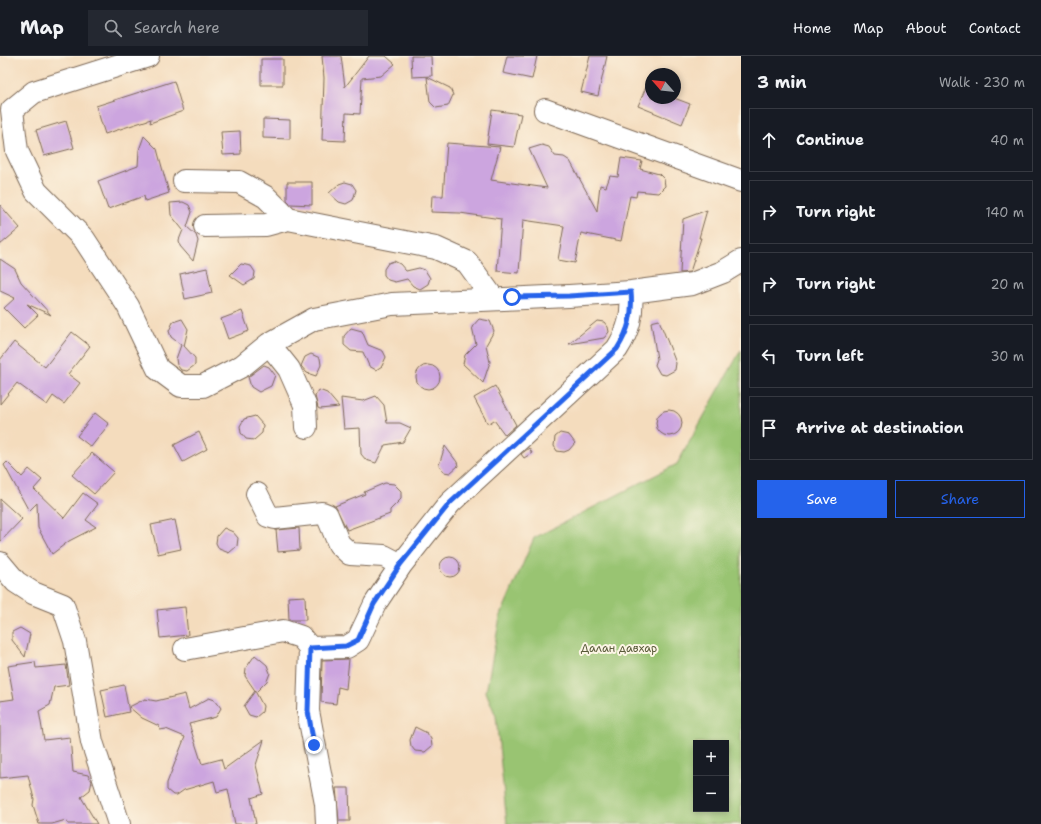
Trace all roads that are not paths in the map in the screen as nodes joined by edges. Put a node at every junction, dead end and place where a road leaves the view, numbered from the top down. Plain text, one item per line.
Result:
1 (148, 56) edge
2 (545, 110) dead end
3 (184, 181) dead end
4 (741, 181) edge
5 (288, 219) junction
6 (205, 226) dead end
7 (741, 261) edge
8 (631, 292) junction
9 (494, 298) junction
10 (269, 344) junction
11 (306, 427) dead end
12 (258, 494) dead end
13 (0, 563) edge
14 (400, 565) junction
15 (310, 648) junction
16 (185, 649) dead end
17 (119, 824) edge
18 (327, 824) edge

1 - 10 street
2 - 4 street
3 - 5 street
5 - 6 street
5 - 9 street
7 - 8 street
8 - 9 street
8 - 14 street
9 - 10 street
10 - 11 street
12 - 14 street
13 - 17 street
14 - 15 street
15 - 16 street
15 - 18 street

